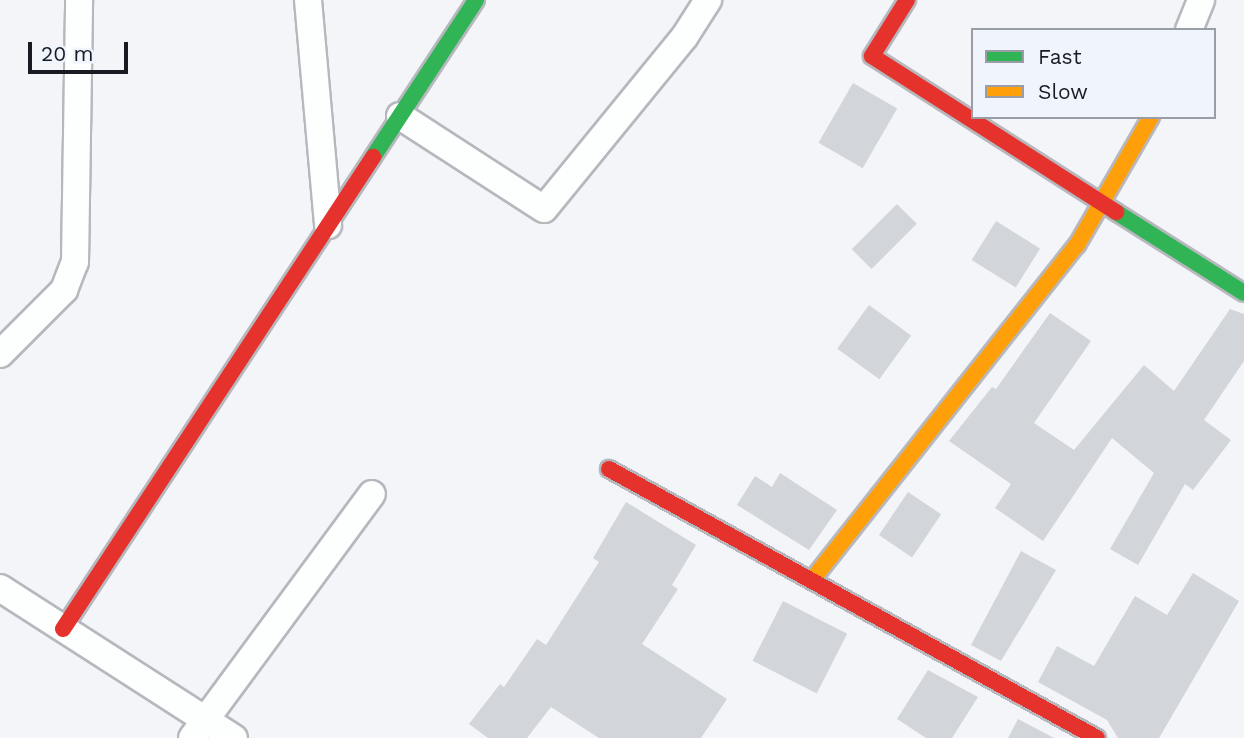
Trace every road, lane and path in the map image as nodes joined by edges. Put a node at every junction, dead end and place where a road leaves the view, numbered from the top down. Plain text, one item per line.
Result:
1 (79, 0) edge
2 (308, 0) edge
3 (476, 0) edge
4 (708, 0) edge
5 (907, 0) edge
6 (1201, 0) edge
7 (1190, 28) edge
8 (400, 116) junction
9 (1150, 119) edge
10 (1101, 203) junction
11 (328, 225) junction
12 (1244, 293) edge
13 (0, 354) edge
14 (609, 469) dead end
15 (372, 494) dead end
16 (812, 580) junction
17 (5, 600) edge
18 (63, 629) junction
19 (200, 729) edge
20 (234, 738) edge
21 (1097, 738) edge

1 - 13 street
2 - 11 street
3 - 8 street
4 - 8 street
5 - 10 street
6 - 7 street
8 - 11 street
9 - 10 street
10 - 12 street
10 - 16 street
11 - 18 street
14 - 16 street
15 - 19 street
16 - 21 street
17 - 18 street
18 - 19 street
19 - 20 street

